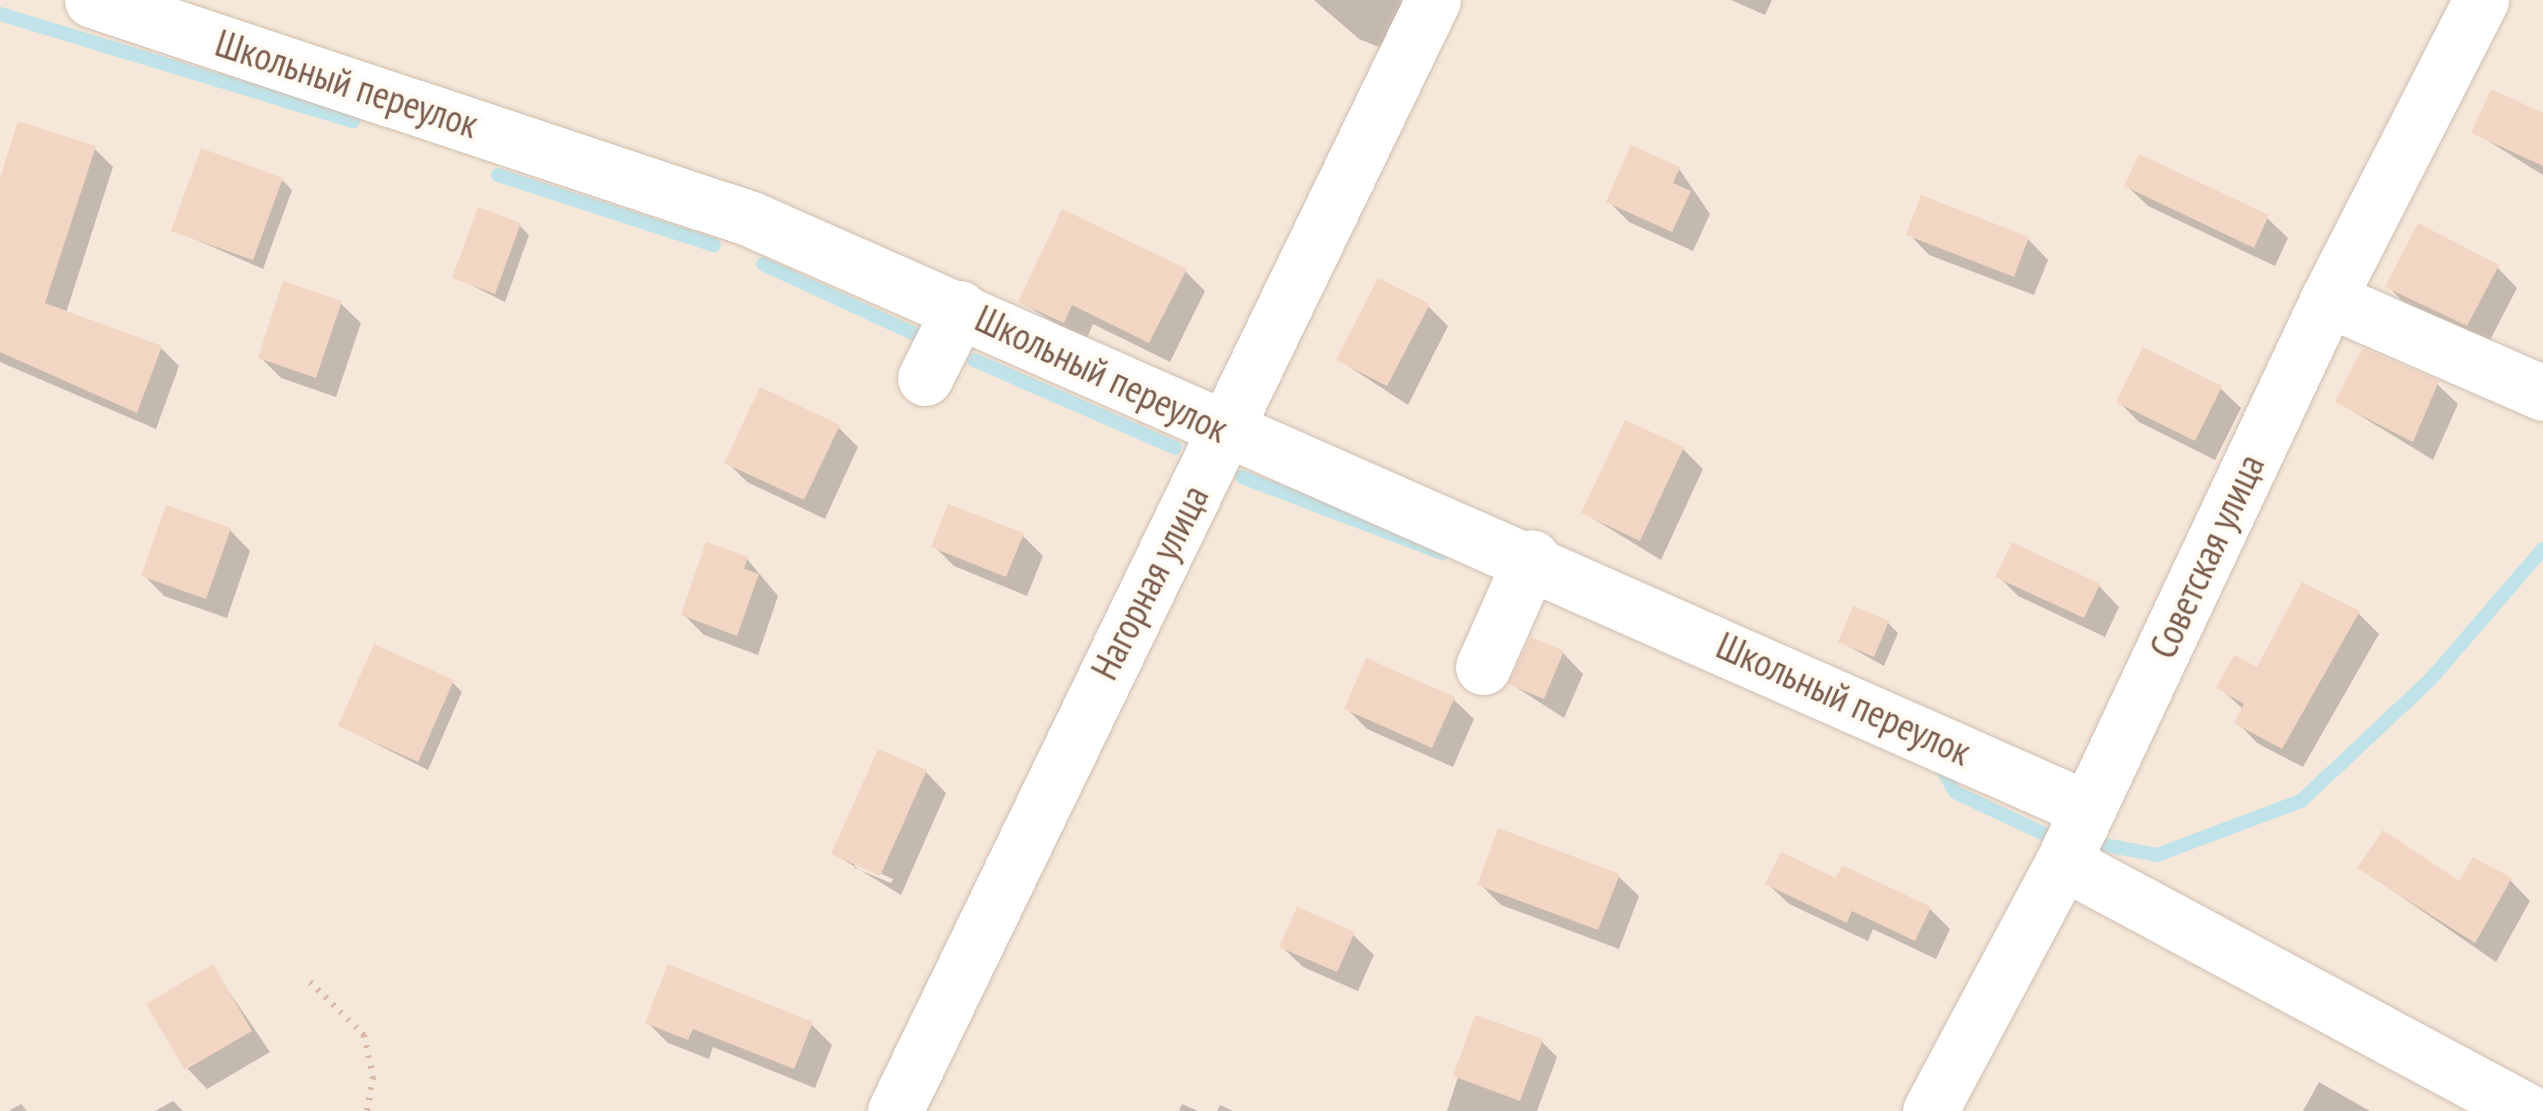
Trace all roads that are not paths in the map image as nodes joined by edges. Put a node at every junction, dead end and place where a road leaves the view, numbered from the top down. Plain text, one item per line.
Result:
1 (92, 0) edge
2 (1433, 0) edge
3 (2481, 0) edge
4 (2328, 300) junction
5 (960, 308) junction
6 (926, 378) dead end
7 (2543, 393) edge
8 (1226, 431) junction
9 (1532, 557) junction
10 (1484, 667) dead end
11 (2088, 809) junction
12 (2063, 862) junction
13 (1936, 1078) edge
14 (895, 1111) edge
15 (2527, 1111) edge

1 - 5 street, Школьный переулок
2 - 8 street, Нагорная улица
3 - 4 street, Советская улица
4 - 7 street
4 - 11 street, Советская улица
5 - 6 street
5 - 8 street, Школьный переулок
8 - 9 street, Школьный переулок
8 - 14 street, Нагорная улица
9 - 10 street
9 - 11 street, Школьный переулок
11 - 12 street, Советская улица
12 - 13 street, Советская улица
12 - 15 street

